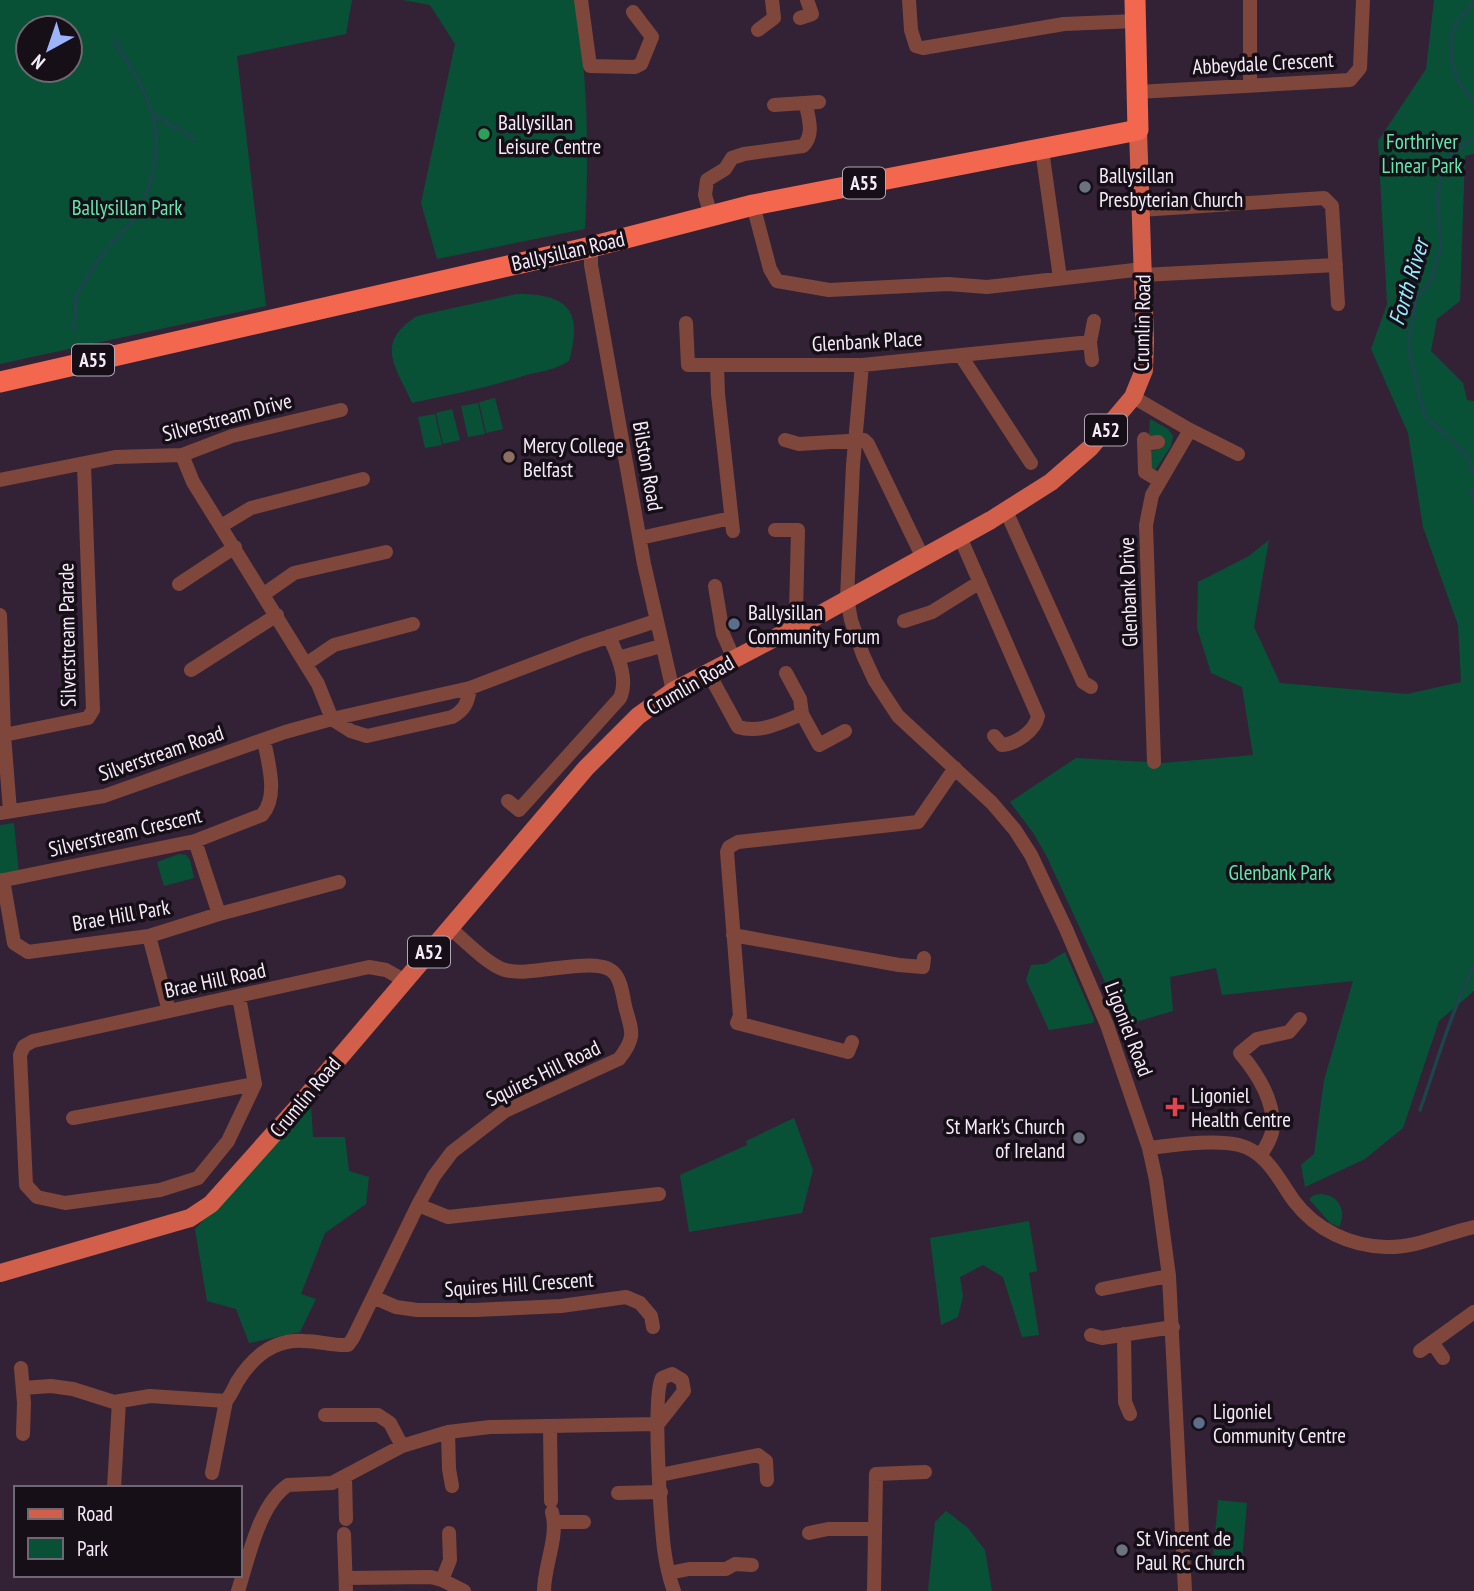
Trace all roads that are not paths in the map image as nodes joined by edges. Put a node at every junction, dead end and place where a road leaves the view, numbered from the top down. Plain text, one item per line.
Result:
1 (581, 0) edge
2 (772, 0) edge
3 (807, 0) edge
4 (909, 0) edge
5 (1250, 0) edge
6 (1363, 0) edge
7 (1135, 10) edge
8 (633, 12) dead end
9 (800, 18) dead end
10 (758, 30) dead end
11 (1250, 85) junction
12 (1137, 92) junction
13 (774, 105) dead end
14 (1138, 131) junction
15 (1042, 150) junction
16 (753, 205) junction
17 (1140, 210) junction
18 (711, 216) junction
19 (592, 247) junction
20 (1336, 265) junction
21 (1143, 272) junction
22 (1060, 278) junction
23 (1338, 303) dead end
24 (1094, 321) dead end
25 (686, 323) dead end
26 (1090, 342) junction
27 (961, 356) junction
28 (1092, 360) dead end
29 (717, 365) junction
30 (862, 365) junction
31 (0, 382) edge
32 (1133, 397) junction
33 (341, 410) dead end
34 (1190, 430) junction
35 (785, 440) dead end
36 (857, 440) junction
37 (1148, 442) dead end
38 (1238, 454) dead end
39 (182, 455) junction
40 (1031, 463) dead end
41 (83, 464) junction
42 (363, 479) dead end
43 (0, 480) edge
44 (1160, 481) junction
45 (1006, 511) junction
46 (221, 526) junction
47 (775, 530) dead end
48 (960, 537) junction
49 (640, 538) junction
50 (234, 547) junction
51 (386, 552) dead end
52 (923, 558) junction
53 (980, 583) junction
54 (179, 584) dead end
55 (715, 586) dead end
56 (264, 594) junction
57 (847, 598) junction
58 (0, 615) edge
59 (276, 615) junction
60 (656, 621) junction
61 (904, 621) dead end
62 (413, 624) dead end
63 (798, 626) junction
64 (609, 636) junction
65 (662, 646) junction
66 (618, 658) junction
67 (734, 659) junction
68 (306, 664) junction
69 (191, 670) dead end
70 (708, 672) junction
71 (786, 673) dead end
72 (1091, 687) dead end
73 (470, 688) junction
74 (673, 691) junction
75 (802, 714) junction
76 (332, 719) junction
77 (845, 731) dead end
78 (4, 735) junction
79 (994, 736) dead end
80 (264, 740) junction
81 (1154, 762) dead end
82 (955, 768) junction
83 (508, 801) dead end
84 (5, 812) edge
85 (195, 841) junction
86 (2, 881) edge
87 (339, 882) dead end
88 (219, 914) junction
89 (450, 928) junction
90 (733, 935) junction
91 (149, 936) junction
92 (924, 958) dead end
93 (404, 980) junction
94 (239, 997) junction
95 (169, 1011) junction
96 (1300, 1019) dead end
97 (852, 1042) dead end
98 (254, 1084) junction
99 (73, 1118) dead end
100 (1149, 1148) junction
101 (1260, 1156) junction
102 (659, 1194) dead end
103 (418, 1205) junction
104 (1474, 1227) edge
105 (0, 1273) edge
106 (1169, 1276) junction
107 (1102, 1289) dead end
108 (373, 1297) junction
109 (1474, 1312) edge
110 (653, 1327) dead end
111 (1173, 1327) junction
112 (1124, 1334) junction
113 (1091, 1335) dead end
114 (1432, 1342) junction
115 (1420, 1351) dead end
116 (1443, 1358) dead end
117 (21, 1368) dead end
118 (23, 1388) junction
119 (120, 1401) junction
120 (226, 1401) junction
121 (1130, 1413) dead end
122 (325, 1415) dead end
123 (550, 1427) junction
124 (448, 1432) junction
125 (23, 1434) dead end
126 (402, 1446) junction
127 (925, 1472) dead end
128 (212, 1473) dead end
129 (660, 1475) junction
130 (345, 1477) junction
131 (767, 1480) dead end
132 (114, 1486) edge
133 (452, 1486) dead end
134 (661, 1492) junction
135 (618, 1493) dead end
136 (553, 1512) junction
137 (346, 1519) dead end
138 (584, 1521) dead end
139 (874, 1530) junction
140 (449, 1533) dead end
141 (809, 1533) dead end
142 (344, 1534) dead end
143 (752, 1565) dead end
144 (668, 1573) junction
145 (443, 1580) junction
146 (346, 1585) edge
147 (238, 1591) edge
148 (464, 1591) edge
149 (544, 1591) edge
150 (674, 1591) edge
151 (874, 1591) edge
152 (1185, 1591) edge

1 - 8 street
2 - 10 street
3 - 9 street
4 - 7 street
5 - 11 street
6 - 11 street, Abbeydale Crescent
7 - 12 highway, Crumlin Road
11 - 12 street, Abbeydale Crescent
12 - 14 highway, Crumlin Road
13 - 18 street
14 - 15 highway, Ballysillan Road / A55
14 - 17 main road, Crumlin Road / A52
15 - 16 highway, Ballysillan Road / A55
15 - 22 street
16 - 18 highway, Ballysillan Road / A55
16 - 22 street
17 - 20 street
17 - 21 main road, Crumlin Road / A52
18 - 19 highway, Ballysillan Road / A55
19 - 31 highway, Ballysillan Road / A55
19 - 49 street, Bilston Road
20 - 21 street
20 - 23 street
21 - 22 street
21 - 32 main road, Crumlin Road / A52
24 - 26 street
25 - 29 street, Glenbank Place
26 - 27 street, Glenbank Place
26 - 28 street
27 - 30 street, Glenbank Place
27 - 40 street
29 - 30 street, Glenbank Place
29 - 49 street
30 - 36 street, Ligoniel Road
32 - 34 street
32 - 45 main road, Crumlin Road / A52
33 - 39 street, Silverstream Drive
34 - 38 street
34 - 44 street, Glenbank Drive
35 - 36 street
36 - 52 street
36 - 57 street, Ligoniel Road
37 - 44 street
39 - 41 street, Silverstream Drive
39 - 46 street
41 - 43 street, Silverstream Drive
41 - 78 street, Silverstream Parade
42 - 46 street
44 - 81 street, Glenbank Drive
45 - 48 main road, Crumlin Road / A52
45 - 72 street
46 - 50 street
47 - 63 street
48 - 52 main road, Crumlin Road / A52
48 - 53 street
49 - 60 street, Bilston Road
50 - 54 street
50 - 56 street
51 - 56 street
52 - 57 main road, Crumlin Road / A52
53 - 61 street
53 - 79 street
55 - 67 street
56 - 59 street
57 - 63 main road, Crumlin Road / A52
57 - 82 street, Ligoniel Road
58 - 78 street
59 - 68 street
59 - 69 street
60 - 64 street, Silverstream Road
60 - 65 street, Bilston Road
62 - 68 street
63 - 67 main road, Crumlin Road / A52
64 - 66 street
64 - 73 street, Silverstream Road
65 - 66 street
65 - 74 street, Bilston Road
66 - 83 street
67 - 70 main road, Crumlin Road / A52
68 - 76 street
70 - 74 main road, Crumlin Road / A52
70 - 75 street
71 - 75 street
73 - 76 street, Silverstream Road
73 - 76 street
74 - 89 main road, Crumlin Road / A52
75 - 77 street
76 - 80 street, Silverstream Road
78 - 84 street
80 - 84 street, Silverstream Road
80 - 85 street, Silverstream Crescent
82 - 90 street
82 - 100 street, Ligoniel Road
85 - 86 street, Silverstream Crescent
85 - 88 street
86 - 91 street, Brae Hill Park
87 - 88 street, Brae Hill Park
88 - 91 street, Brae Hill Park
89 - 93 main road, Crumlin Road / A52
89 - 103 street, Squires Hill Road
90 - 92 street
90 - 97 street
91 - 95 street
93 - 94 street, Brae Hill Road
93 - 105 main road, Crumlin Road / A52
94 - 95 street, Brae Hill Road
94 - 98 street
95 - 98 street, Brae Hill Road
96 - 101 street
98 - 99 street
100 - 101 street
100 - 106 street, Ligoniel Road
101 - 104 street
102 - 103 street
103 - 108 street, Squires Hill Road
106 - 107 street
106 - 111 street, Ligoniel Road
108 - 110 street, Squires Hill Crescent
108 - 120 street, Squires Hill Road
109 - 114 street
111 - 112 street
111 - 152 street, Ligoniel Road
112 - 113 street
112 - 121 street
114 - 115 street
114 - 116 street
117 - 118 street
118 - 119 street
118 - 125 street
119 - 120 street
119 - 132 street
120 - 128 street
122 - 126 street
123 - 124 street
123 - 129 street
123 - 136 street
124 - 126 street
124 - 133 street
126 - 130 street
127 - 139 street
129 - 131 street
129 - 134 street
130 - 137 street
130 - 147 street
134 - 135 street
134 - 144 street
136 - 138 street
136 - 149 street
139 - 141 street
139 - 151 street
140 - 145 street
142 - 146 street
143 - 144 street
144 - 150 street
145 - 146 street
145 - 148 street

